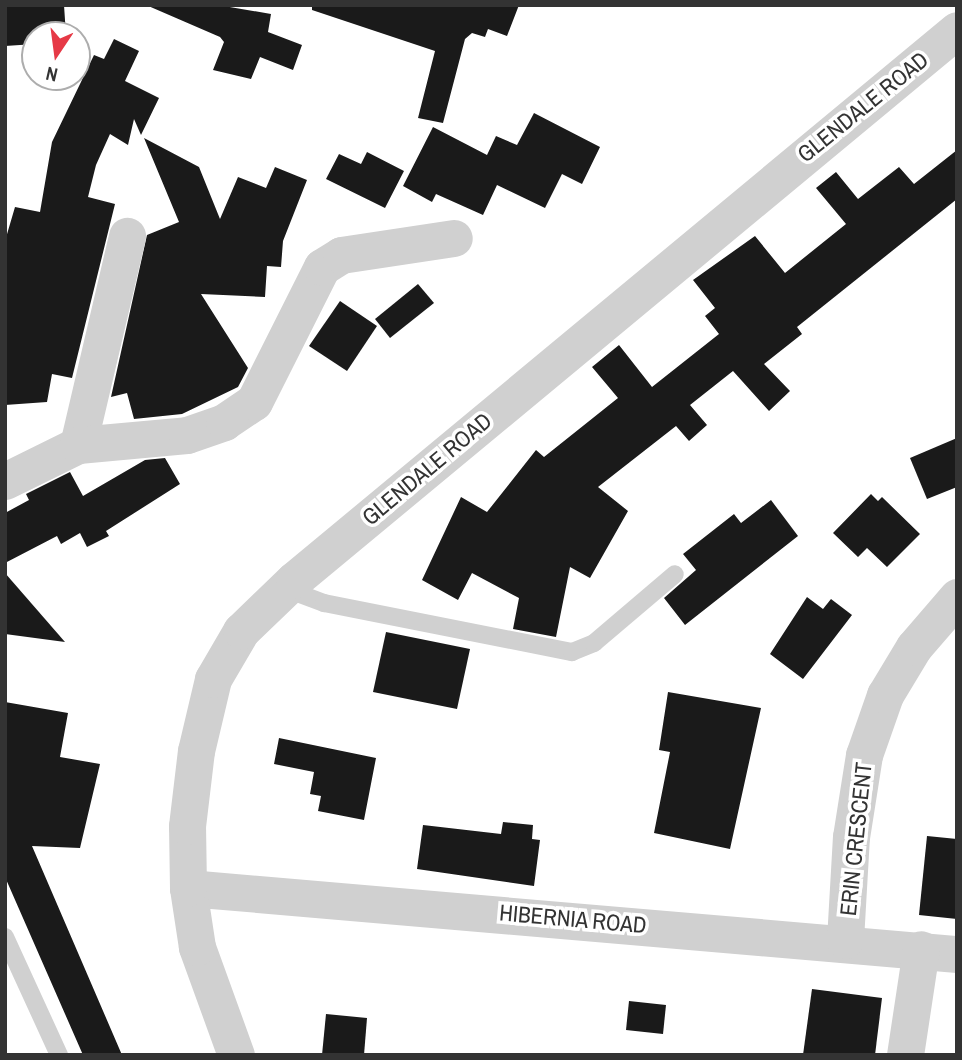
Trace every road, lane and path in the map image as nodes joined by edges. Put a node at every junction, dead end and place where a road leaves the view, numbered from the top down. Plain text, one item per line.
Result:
1 (957, 30) edge
2 (128, 236) dead end
3 (454, 238) dead end
4 (78, 445) junction
5 (5, 481) edge
6 (675, 574) dead end
7 (284, 588) junction
8 (957, 597) edge
9 (188, 888) junction
10 (5, 937) edge
11 (845, 940) junction
12 (921, 948) junction
13 (957, 954) edge
14 (59, 1055) edge
15 (236, 1055) edge
16 (905, 1055) edge

1 - 7 street, GLENDALE ROAD
2 - 4 street
3 - 4 street
4 - 5 street
6 - 7 lane
7 - 9 street, GLENDALE ROAD
8 - 11 street, ERIN CRESCENT
9 - 11 street, HIBERNIA ROAD
9 - 15 street, GLENDALE ROAD
10 - 14 lane
11 - 12 street, HIBERNIA ROAD
12 - 13 street, HIBERNIA ROAD
12 - 16 street

